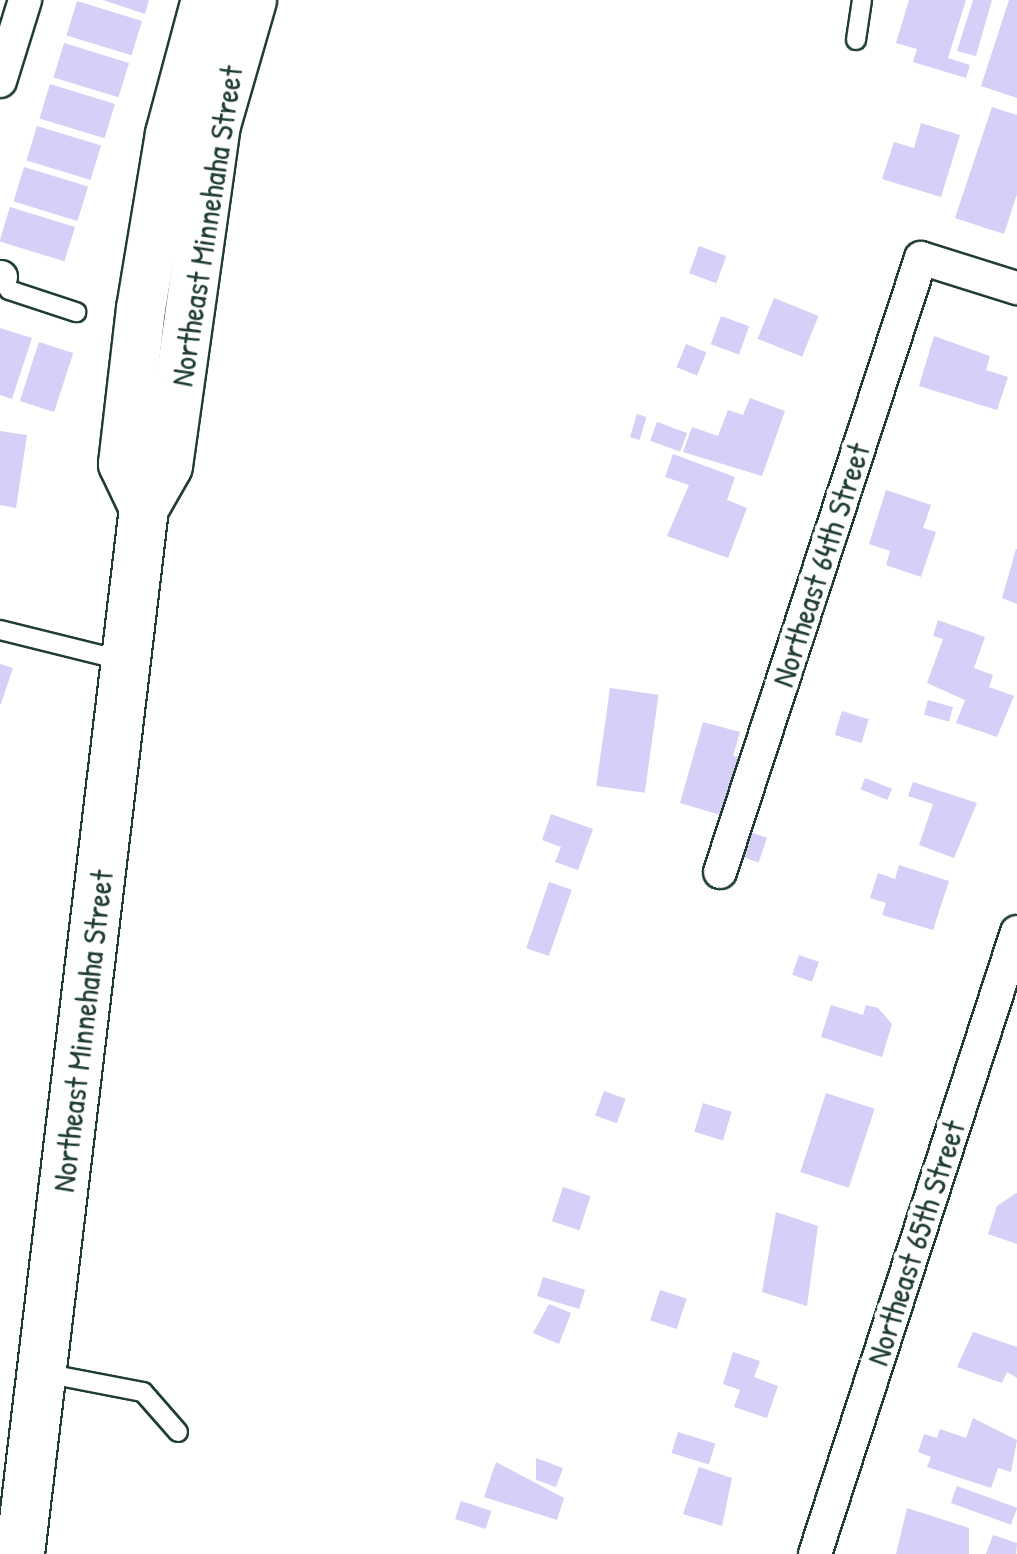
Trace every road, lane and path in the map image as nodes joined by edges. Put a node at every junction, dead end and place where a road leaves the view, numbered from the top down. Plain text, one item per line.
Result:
1 (25, 0) edge
2 (206, 0) edge
3 (252, 0) edge
4 (862, 0) edge
5 (856, 40) dead end
6 (0, 81) edge
7 (1, 277) edge
8 (1017, 288) edge
9 (76, 312) dead end
10 (144, 508) junction
11 (0, 630) edge
12 (126, 662) junction
13 (720, 872) dead end
14 (1017, 932) edge
15 (43, 1372) junction
16 (178, 1432) dead end
17 (20, 1554) edge
18 (815, 1554) edge

1 - 6 street
2 - 10 main road, Northeast Minnehaha Street
3 - 10 main road, Northeast Minnehaha Street
4 - 5 lane
7 - 9 lane
8 - 13 street, Northeast 64th Street
10 - 12 main road, Northeast Minnehaha Street
11 - 12 lane
12 - 15 main road, Northeast Minnehaha Street
14 - 18 street, Northeast 65th Street
15 - 16 lane
15 - 17 main road, Northeast Minnehaha Street

